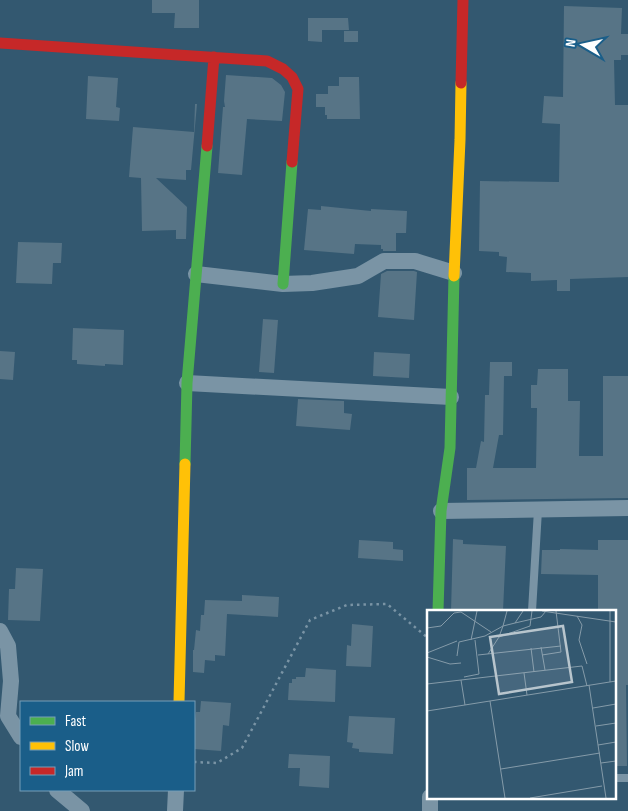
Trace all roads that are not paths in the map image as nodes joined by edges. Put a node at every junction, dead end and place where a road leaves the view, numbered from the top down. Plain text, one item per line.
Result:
1 (463, 0) edge
2 (0, 42) edge
3 (214, 58) junction
4 (454, 273) junction
5 (196, 274) junction
6 (283, 284) junction
7 (187, 383) junction
8 (451, 396) junction
9 (628, 508) edge
10 (538, 510) junction
11 (441, 511) junction
12 (438, 610) edge
13 (532, 610) edge
14 (0, 631) edge
15 (178, 701) edge
16 (4, 714) edge
17 (20, 736) edge
18 (58, 791) edge
19 (176, 791) edge
20 (430, 798) edge
21 (82, 811) edge
22 (176, 811) edge
23 (430, 811) edge

1 - 4 street
2 - 3 street
3 - 5 street
3 - 6 street
4 - 6 street
4 - 8 street
5 - 6 street
5 - 7 street
7 - 8 street
7 - 15 street
8 - 11 street
9 - 10 street
10 - 11 street
10 - 13 lane
11 - 12 street
14 - 16 street
16 - 17 street
18 - 21 street
19 - 22 street
20 - 23 street

